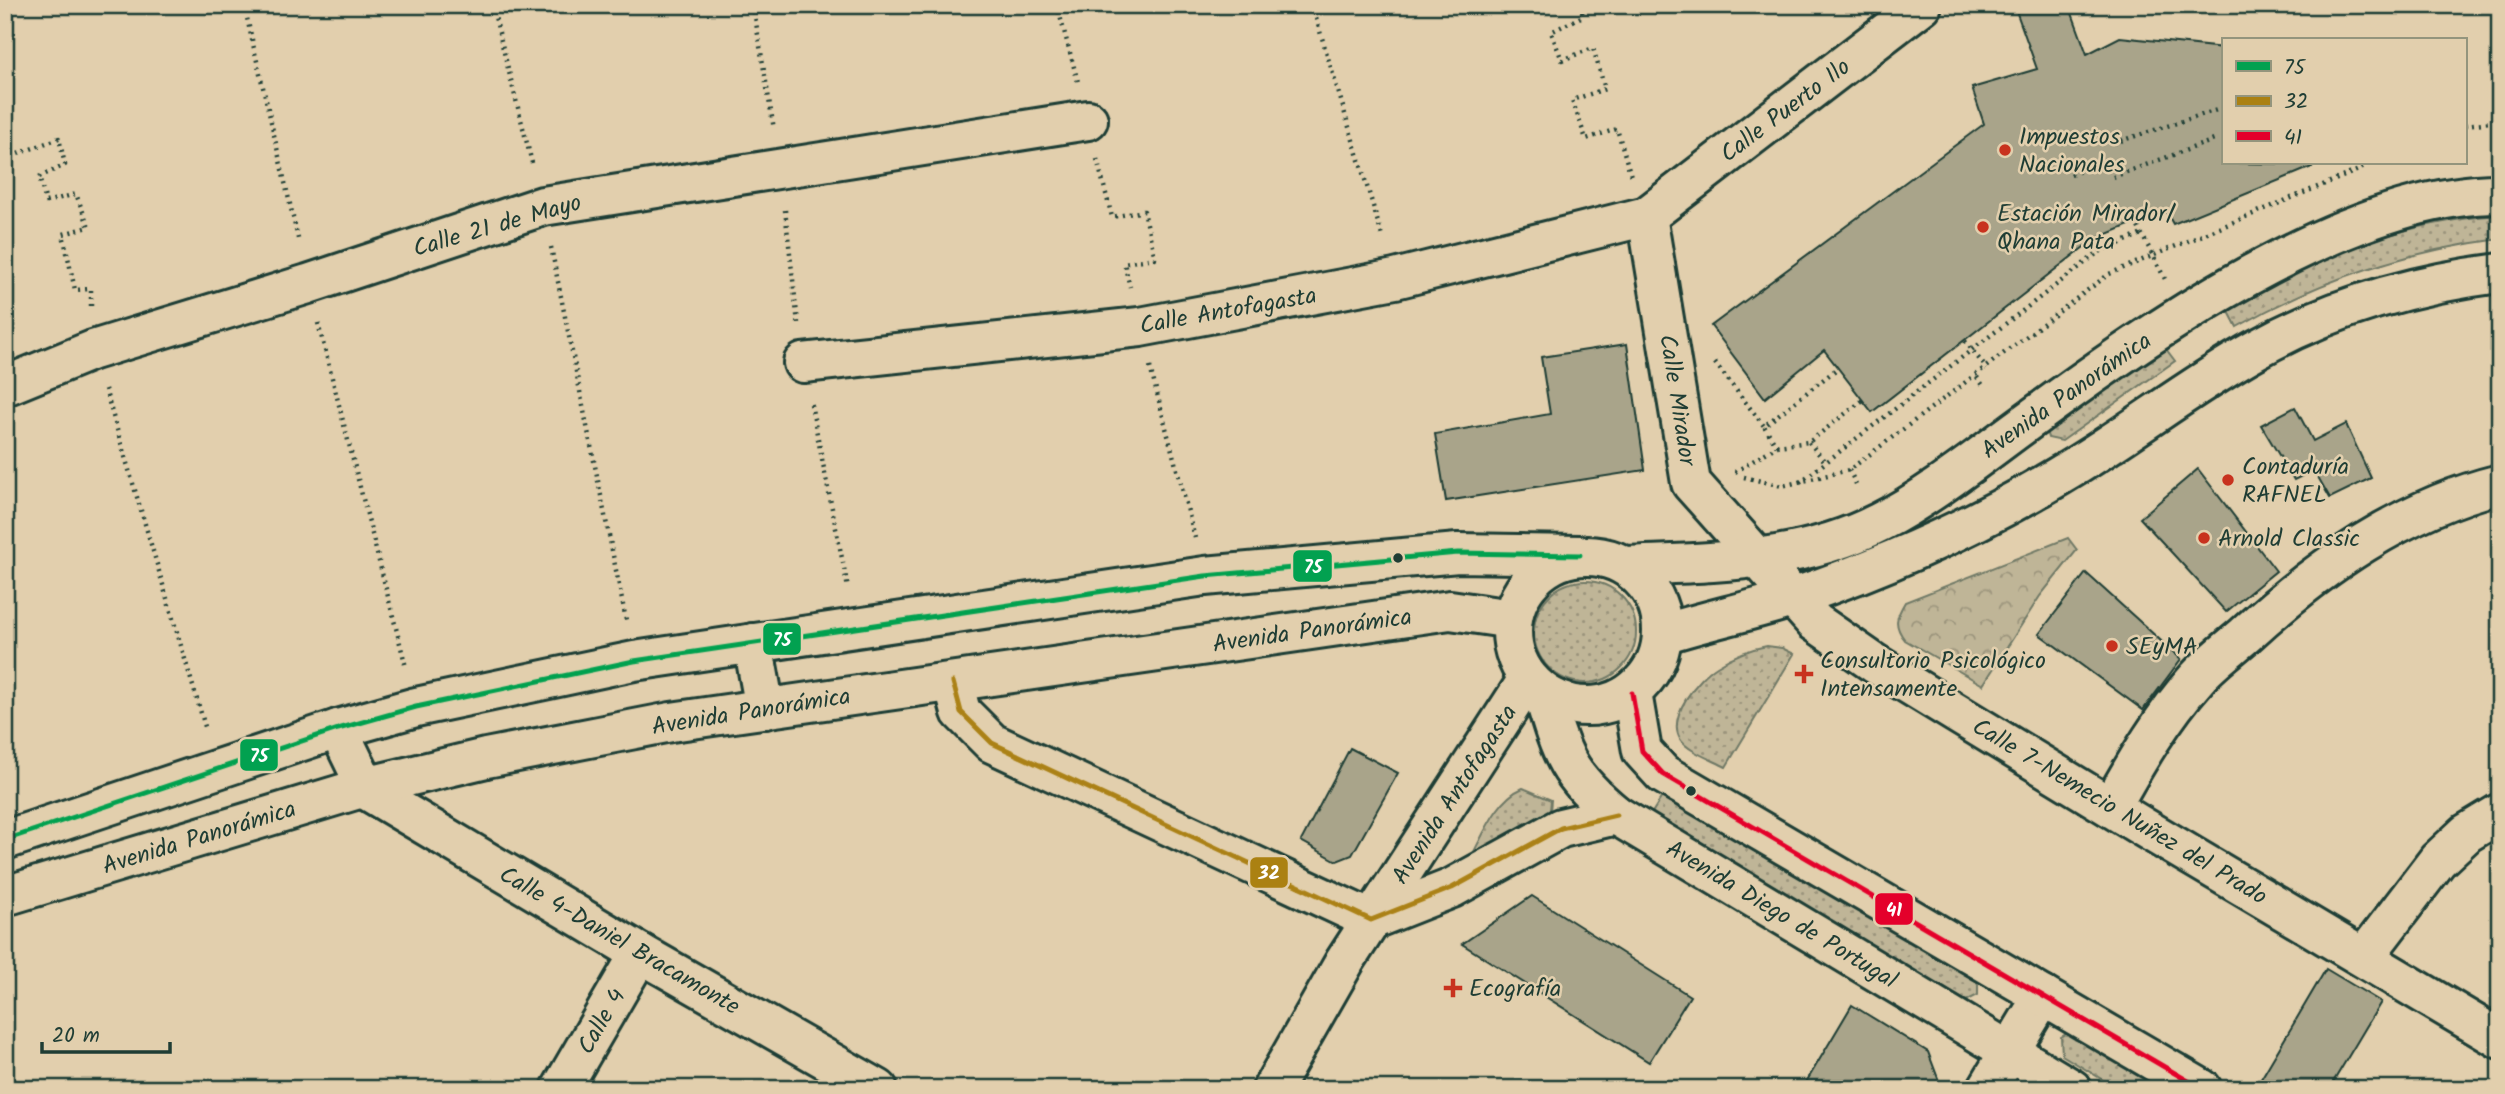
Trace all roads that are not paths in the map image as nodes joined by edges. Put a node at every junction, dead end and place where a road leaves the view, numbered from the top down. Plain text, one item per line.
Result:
1 (1922, 5) edge
2 (1088, 120) dead end
3 (2500, 194) edge
4 (1647, 216) junction
5 (2500, 273) edge
6 (803, 363) road end
7 (5, 386) edge
8 (2500, 484) edge
9 (1580, 555) junction
10 (1760, 559) junction
11 (1627, 566) junction
12 (1793, 598) junction
13 (1513, 619) junction
14 (1663, 634) junction
15 (753, 643) junction
16 (953, 682) junction
17 (1536, 686) junction
18 (1632, 693) junction
19 (765, 709) junction
20 (338, 729) junction
21 (365, 787) junction
22 (2111, 807) junction
23 (2500, 813) edge
24 (1616, 815) junction
25 (5, 840) edge
26 (5, 896) edge
27 (1371, 920) junction
28 (640, 953) junction
29 (2364, 957) junction
30 (2043, 996) junction
31 (2500, 1040) edge
32 (2010, 1051) junction
33 (561, 1089) edge
34 (878, 1089) edge
35 (1272, 1089) edge
36 (1987, 1089) edge
37 (2072, 1089) edge
38 (2202, 1089) edge

1 - 4 main road, Calle Puerto Ilo
2 - 7 main road, Calle 21 de Mayo
3 - 10 main road, Avenida Panorámica
4 - 6 main road, Calle Antofagasta
4 - 10 main road, Calle Mirador
5 - 12 main road
8 - 22 main road
9 - 11 main road
9 - 13 main road
9 - 15 main road
10 - 11 main road, Avenida Panorámica
10 - 12 main road, Calle 7-Nemecio Nuñez del Prado
11 - 14 main road
12 - 14 main road
12 - 22 main road, Calle 7-Nemecio Nuñez del Prado
13 - 16 main road, Avenida Panorámica
13 - 17 main road
14 - 18 main road
15 - 19 main road
15 - 20 main road
16 - 19 main road, Avenida Panorámica
16 - 27 main road
17 - 18 main road
17 - 24 main road, Avenida Diego de Portugal
17 - 27 main road, Avenida Antofagasta
18 - 30 main road
19 - 21 main road, Avenida Panorámica
20 - 21 main road
20 - 25 main road
21 - 26 main road, Avenida Panorámica
21 - 28 main road, Calle 4-Daniel Bracamonte
22 - 29 main road, Calle 7-Nemecio Nuñez del Prado
23 - 29 main road
24 - 27 main road
24 - 32 main road, Avenida Diego de Portugal
27 - 35 main road, Avenida Antofagasta
28 - 33 main road, Calle 4
28 - 34 main road, Calle 4-Daniel Bracamonte
29 - 31 main road, Calle 7-Nemecio Nuñez del Prado
30 - 32 main road
30 - 38 main road
32 - 36 main road
32 - 37 main road, Avenida Diego de Portugal

